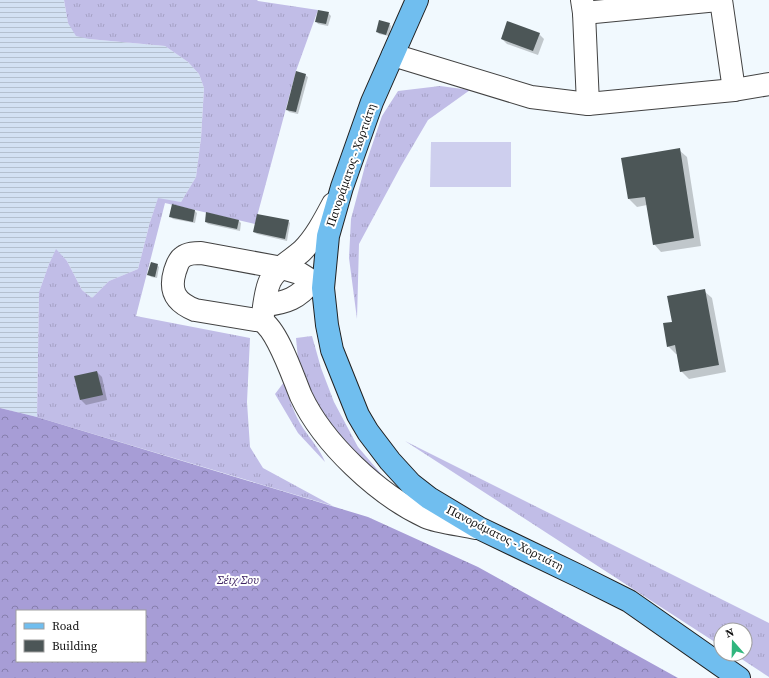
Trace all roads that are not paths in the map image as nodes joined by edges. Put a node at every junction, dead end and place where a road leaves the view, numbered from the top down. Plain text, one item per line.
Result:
1 (417, 0) edge
2 (718, 0) edge
3 (721, 0) edge
4 (583, 7) edge
5 (393, 55) junction
6 (769, 84) edge
7 (734, 90) junction
8 (588, 104) junction
9 (342, 187) junction
10 (282, 268) junction
11 (318, 284) junction
12 (264, 313) junction
13 (479, 528) junction
14 (739, 678) edge

1 - 5 main road, Πανοράματος - Χορτιάτη
2 - 4 lane
3 - 7 lane
4 - 8 lane
5 - 8 lane
5 - 9 main road, Πανοράματος - Χορτιάτη
6 - 7 lane
7 - 8 lane
9 - 10 lane
9 - 11 main road, Πανοράματος - Χορτιάτη
10 - 11 lane
10 - 12 lane
10 - 12 lane
11 - 12 lane
11 - 13 main road, Πανοράματος - Χορτιάτη
12 - 13 lane
13 - 14 main road, Πανοράματος - Χορτιάτη

